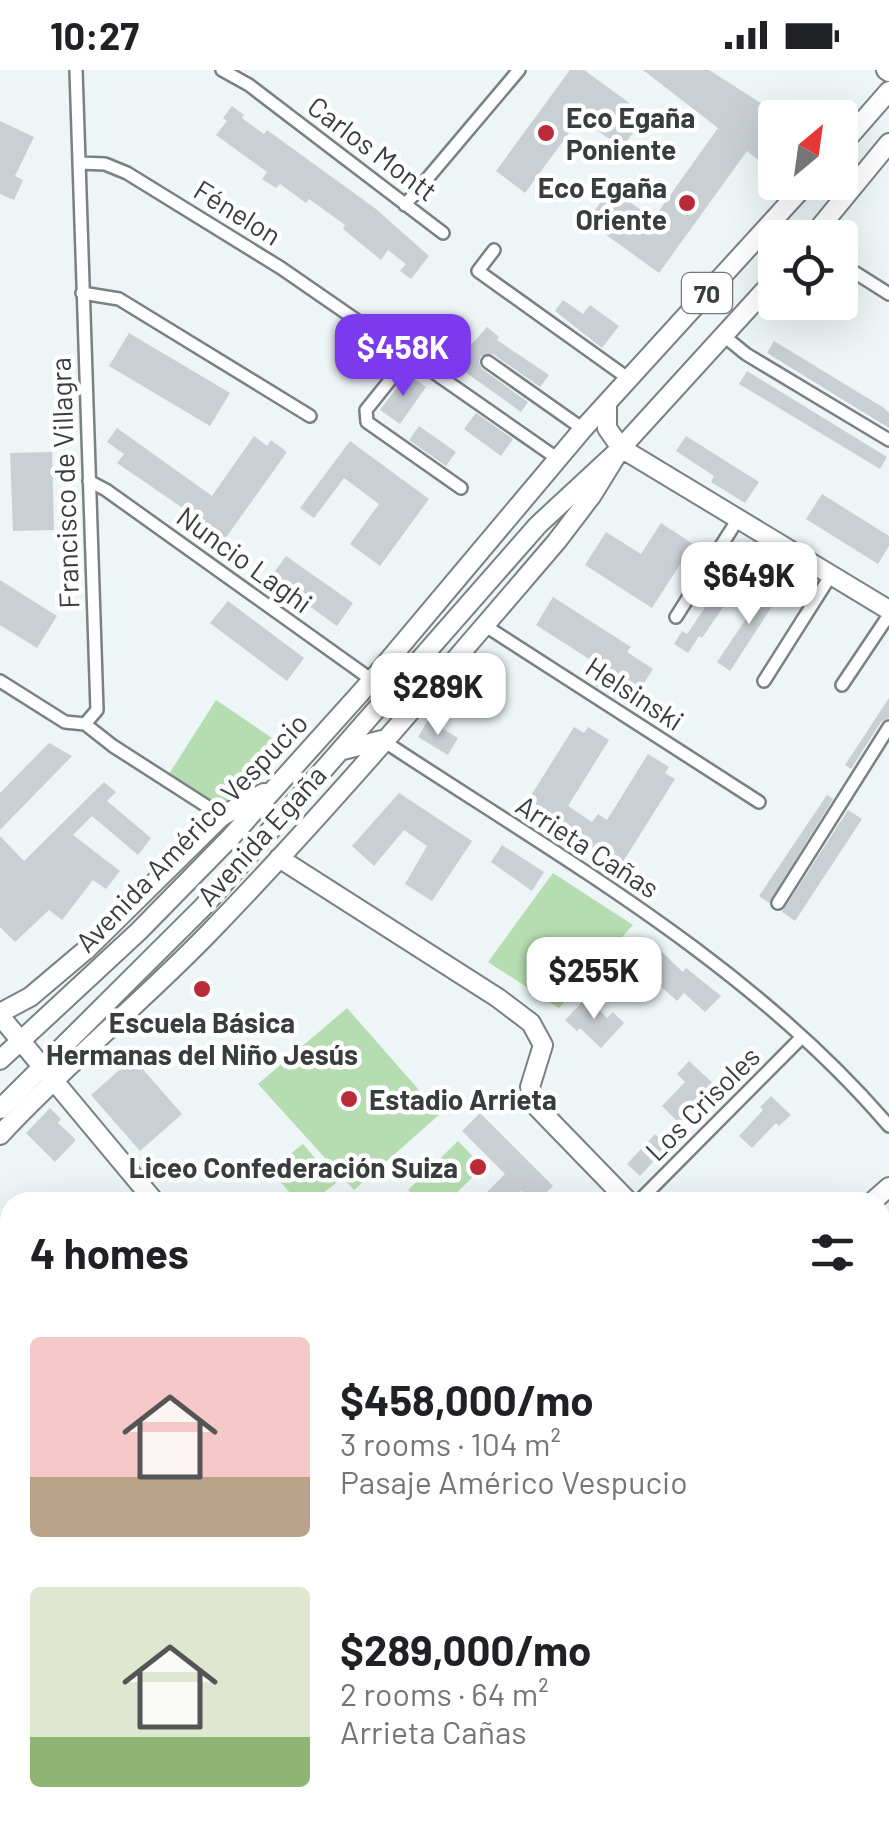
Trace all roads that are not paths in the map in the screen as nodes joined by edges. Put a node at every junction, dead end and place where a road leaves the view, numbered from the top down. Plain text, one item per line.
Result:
1 (76, 70) edge
2 (222, 70) edge
3 (519, 70) edge
4 (889, 91) edge
5 (858, 126) edge
6 (889, 143) edge
7 (78, 163) junction
8 (792, 200) edge
9 (405, 204) junction
10 (826, 220) edge
11 (443, 234) dead end
12 (494, 250) dead end
13 (858, 274) edge
14 (82, 293) junction
15 (889, 294) edge
16 (758, 297) edge
17 (362, 324) dead end
18 (724, 336) junction
19 (488, 362) dead end
20 (630, 379) junction
21 (606, 404) junction
22 (310, 416) dead end
23 (583, 430) junction
24 (889, 440) edge
25 (621, 448) junction
26 (558, 459) junction
27 (88, 482) junction
28 (461, 488) dead end
29 (738, 519) junction
30 (831, 575) junction
31 (889, 612) edge
32 (676, 617) dead end
33 (484, 625) junction
34 (372, 680) junction
35 (0, 681) edge
36 (764, 681) dead end
37 (842, 685) dead end
38 (86, 724) junction
39 (889, 727) edge
40 (382, 740) junction
41 (338, 752) junction
42 (277, 786) junction
43 (759, 802) dead end
44 (222, 816) junction
45 (278, 858) junction
46 (778, 903) dead end
47 (0, 1014) edge
48 (800, 1038) junction
49 (21, 1040) junction
50 (0, 1060) edge
51 (48, 1071) junction
52 (0, 1110) edge
53 (889, 1126) edge
54 (0, 1135) edge
55 (147, 1192) edge
56 (619, 1192) edge
57 (648, 1192) edge

1 - 7 street, Francisco de Villagra
2 - 9 street, Carlos Montt
3 - 9 street
4 - 5 main road
6 - 10 main road
7 - 14 street, Francisco de Villagra
7 - 17 street, Fénelon
8 - 20 main road, 70
9 - 11 street, Carlos Montt
12 - 20 street
13 - 15 street
14 - 22 street
14 - 27 street, Francisco de Villagra
16 - 18 main road, Avenida Egaña / 70
18 - 24 street
18 - 25 main road, Avenida Egaña / 70
19 - 23 street
20 - 21 main road, 70
21 - 23 main road, Avenida Américo Vespucio / 70
21 - 25 main road
23 - 26 main road, Avenida Américo Vespucio / 70
25 - 29 main road
25 - 33 main road, Avenida Egaña
25 - 41 main road, Avenida Américo Vespucio / 70
26 - 28 street
26 - 34 main road, Avenida Américo Vespucio / 70
27 - 34 street, Nuncio Laghi
27 - 38 street, Francisco de Villagra
29 - 30 main road
29 - 32 street
30 - 31 main road
30 - 36 street
31 - 37 street
33 - 40 main road, Avenida Egaña
33 - 43 street, Helsinski
34 - 42 main road, Avenida Américo Vespucio / 70
35 - 38 street
38 - 44 street
39 - 46 street
40 - 41 main road
40 - 45 main road, Avenida Egaña
40 - 48 street, Arrieta Cañas
41 - 51 main road, Avenida Américo Vespucio / 70
42 - 44 main road, Avenida Américo Vespucio
42 - 49 main road, Avenida Américo Vespucio / 70
44 - 47 main road, Avenida Américo Vespucio
45 - 51 main road, Avenida Egaña
45 - 56 main road
47 - 49 main road
48 - 53 street, Arrieta Cañas
48 - 57 street, Los Crisoles
49 - 50 main road, Avenida Américo Vespucio / 70
49 - 51 main road
51 - 52 main road, Avenida Américo Vespucio / 70
51 - 54 main road, Avenida Egaña
51 - 55 main road

